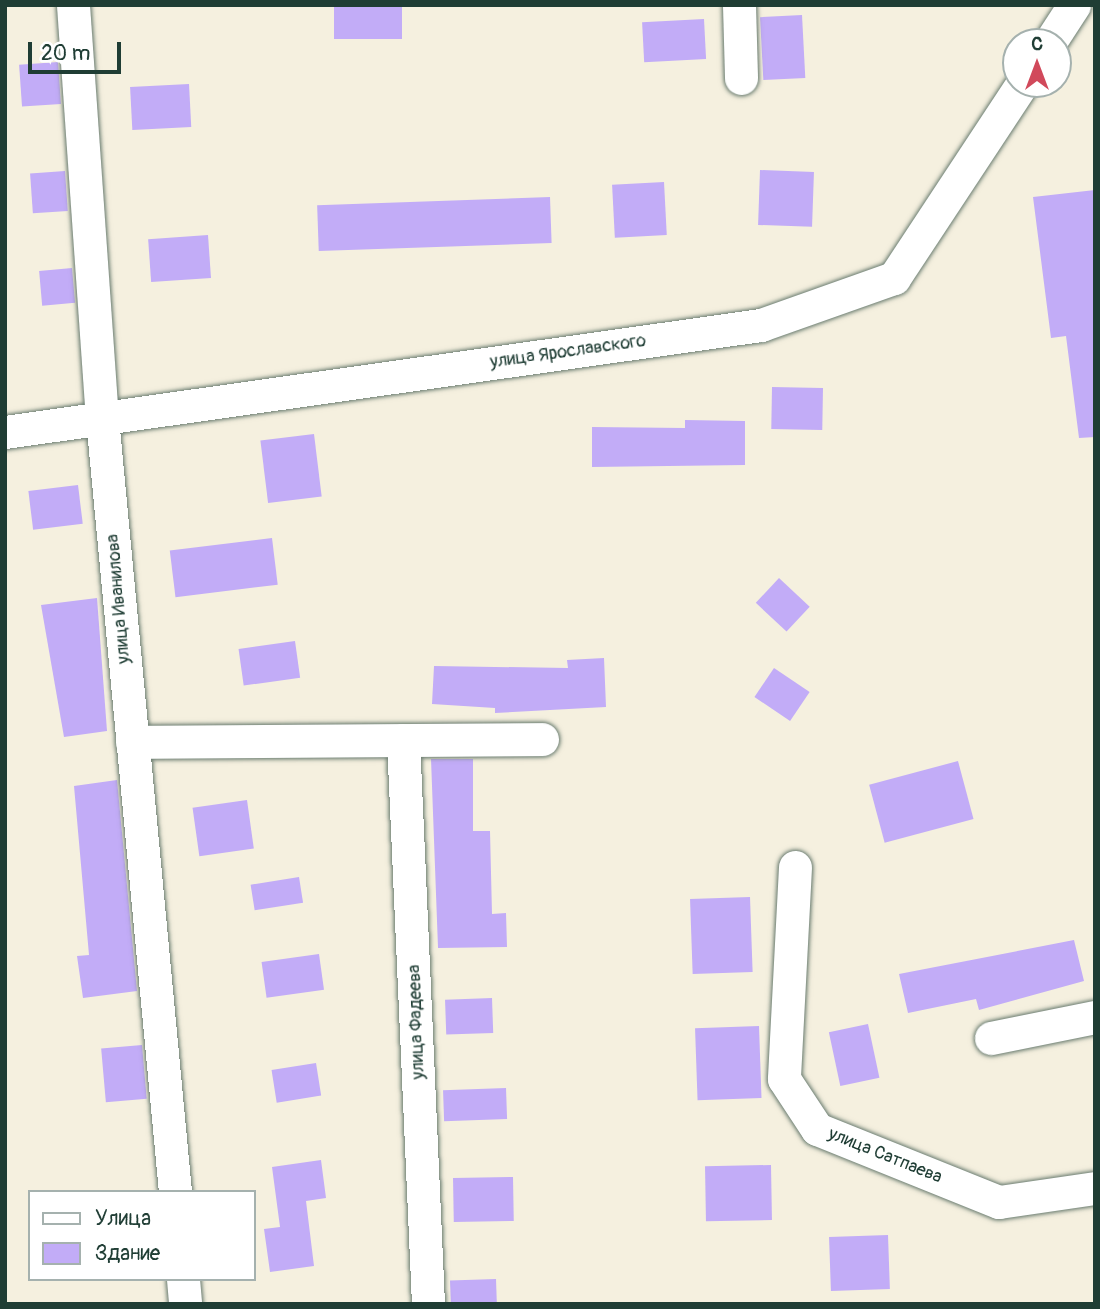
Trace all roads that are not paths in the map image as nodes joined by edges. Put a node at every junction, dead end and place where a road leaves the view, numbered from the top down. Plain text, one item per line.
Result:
1 (73, 5) edge
2 (738, 5) edge
3 (1074, 5) edge
4 (1059, 28) edge
5 (741, 78) dead end
6 (1013, 98) edge
7 (102, 418) junction
8 (5, 432) edge
9 (542, 739) dead end
10 (403, 740) junction
11 (132, 742) junction
12 (796, 867) dead end
13 (1095, 1017) edge
14 (991, 1038) dead end
15 (1095, 1188) edge
16 (175, 1190) edge
17 (183, 1281) edge
18 (185, 1304) edge
19 (428, 1304) edge

1 - 7 street, улица Иванилова
2 - 5 street
3 - 4 street
6 - 7 street, улица Ярославского
7 - 8 street, улица Ярославского
7 - 11 street, улица Иванилова
9 - 10 street
10 - 11 street
10 - 19 street, улица Фадеева
11 - 16 street, улица Иванилова
12 - 15 street, улица Сатпаева
13 - 14 street
17 - 18 street

